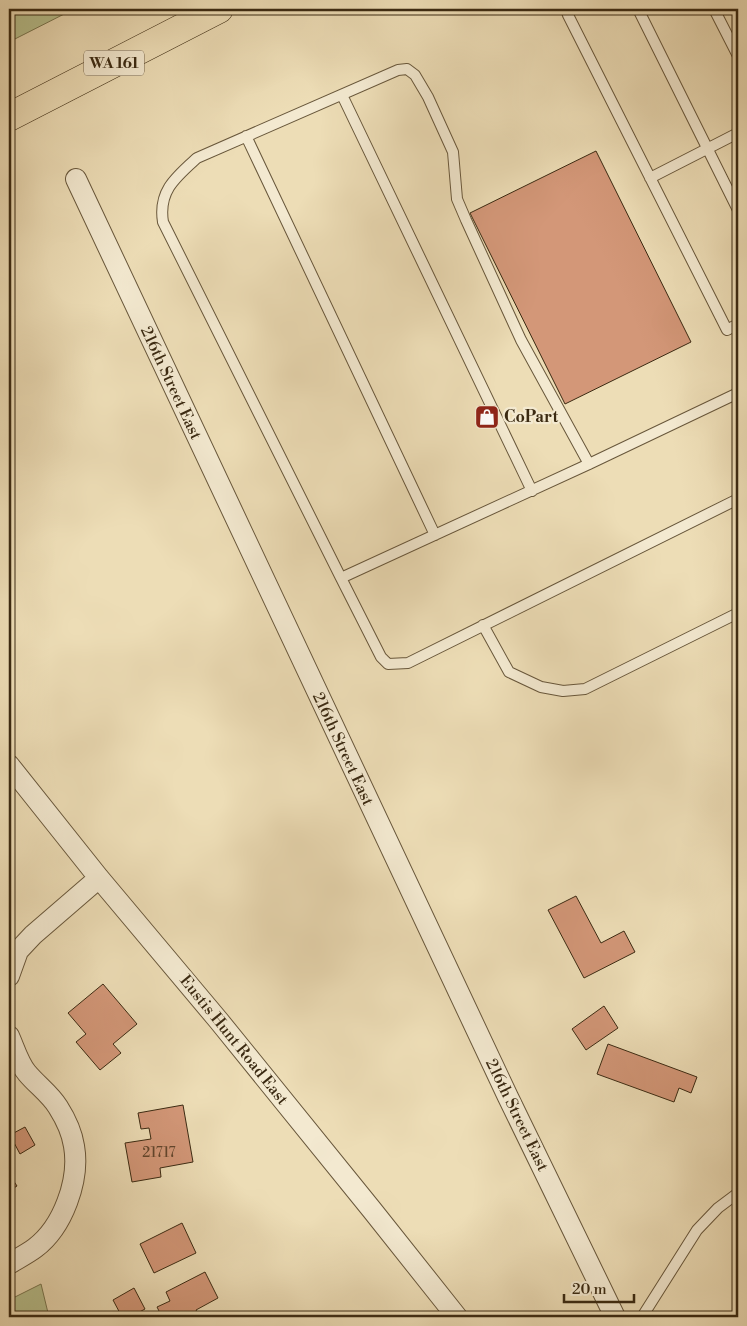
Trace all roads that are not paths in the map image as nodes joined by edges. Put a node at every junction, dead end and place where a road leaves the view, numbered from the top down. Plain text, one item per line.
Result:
1 (219, 9) edge
2 (566, 9) edge
3 (638, 9) edge
4 (714, 9) edge
5 (738, 56) edge
6 (342, 95) junction
7 (9, 117) edge
8 (738, 133) edge
9 (246, 136) junction
10 (708, 148) junction
11 (650, 178) junction
12 (76, 180) dead end
13 (738, 210) edge
14 (738, 324) edge
15 (738, 393) edge
16 (589, 464) junction
17 (532, 491) junction
18 (738, 499) edge
19 (435, 535) junction
20 (341, 578) junction
21 (738, 613) edge
22 (483, 626) junction
23 (9, 765) edge
24 (98, 878) junction
25 (9, 976) edge
26 (11, 1045) edge
27 (738, 1193) edge
28 (9, 1264) edge
29 (456, 1317) edge
30 (615, 1317) edge
31 (642, 1317) edge

1 - 7 main road, WA 161
2 - 11 lane
3 - 10 lane
4 - 5 lane
6 - 9 lane
6 - 16 lane
6 - 17 lane
8 - 10 lane
9 - 19 lane
9 - 20 lane
10 - 11 lane
10 - 13 lane
11 - 14 lane
12 - 30 street, 216th Street East
15 - 16 lane
16 - 17 lane
17 - 19 lane
18 - 22 lane
19 - 20 lane
20 - 22 lane
21 - 22 lane
23 - 24 street, Eustis Hunt Road East
24 - 25 street
24 - 29 street, Eustis Hunt Road East
26 - 28 street
27 - 31 lane

